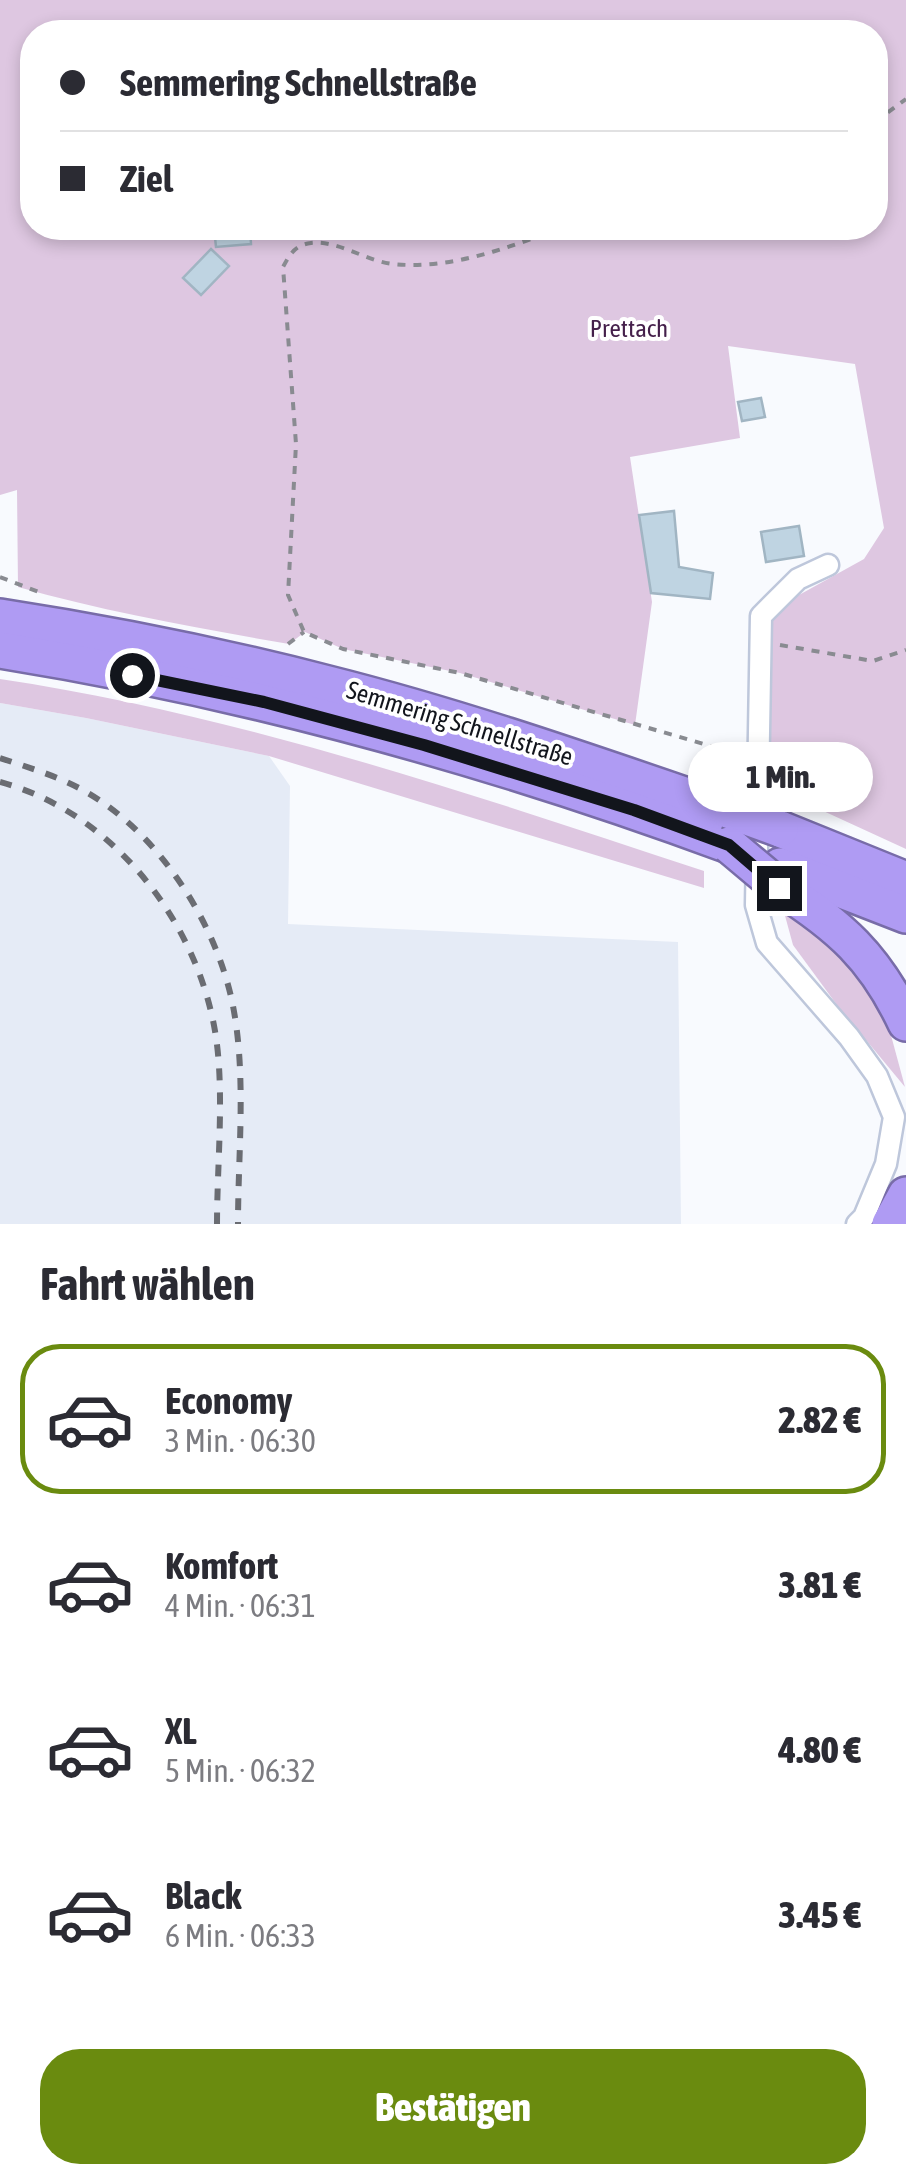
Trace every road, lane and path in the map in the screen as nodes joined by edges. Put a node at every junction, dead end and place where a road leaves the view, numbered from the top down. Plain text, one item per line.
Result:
1 (529, 240) edge
2 (828, 564) dead end
3 (0, 617) edge
4 (760, 642) junction
5 (0, 650) edge
6 (906, 650) edge
7 (757, 759) junction
8 (780, 877) junction
9 (906, 880) edge
10 (906, 914) edge
11 (906, 1024) edge
12 (906, 1195) edge
13 (858, 1224) edge
14 (890, 1224) edge

1 - 7 path
2 - 4 street
3 - 9 highway, Semmering Schnellstraße, bridge
4 - 6 path
4 - 7 street
5 - 8 highway, Semmering Schnellstraße
7 - 13 street
8 - 10 highway, Semmering Schnellstraße
8 - 11 highway
12 - 14 highway

